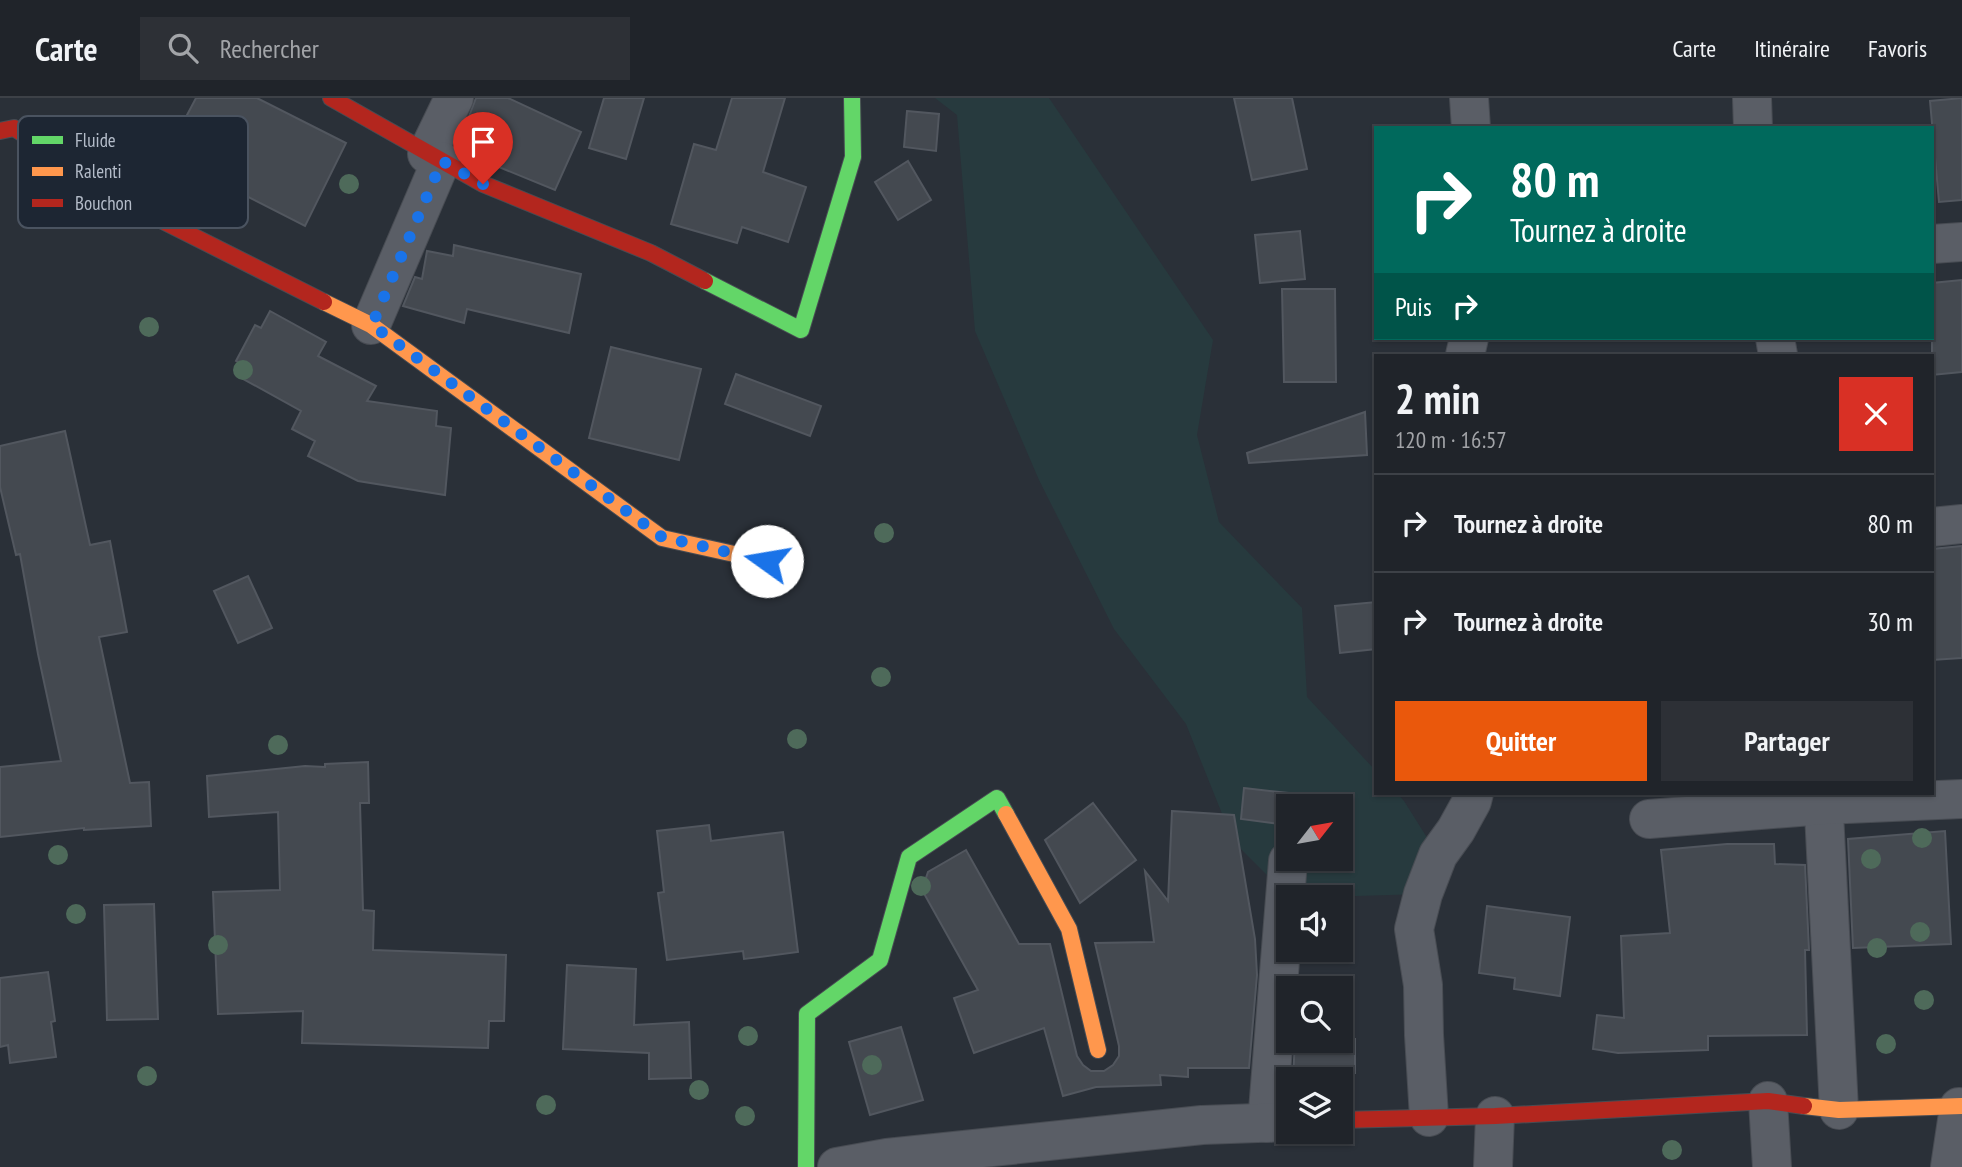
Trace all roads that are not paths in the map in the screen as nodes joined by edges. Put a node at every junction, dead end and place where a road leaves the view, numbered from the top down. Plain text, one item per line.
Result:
1 (331, 98) edge
2 (454, 98) edge
3 (852, 98) edge
4 (1469, 98) edge
5 (1752, 98) edge
6 (1471, 126) edge
7 (1754, 126) edge
8 (0, 131) edge
9 (18, 131) edge
10 (434, 157) junction
11 (177, 228) edge
12 (1962, 242) edge
13 (1934, 244) edge
14 (372, 325) junction
15 (1962, 524) edge
16 (1934, 527) edge
17 (793, 567) dead end
18 (1474, 795) edge
19 (1824, 799) edge
20 (1962, 799) edge
21 (1649, 819) dead end
22 (1288, 872) edge
23 (1098, 1050) dead end
24 (1279, 1067) edge
25 (1768, 1101) junction
26 (1961, 1106) edge
27 (1839, 1110) junction
28 (1495, 1116) junction
29 (1429, 1117) junction
30 (1353, 1120) edge
31 (1276, 1122) edge
32 (887, 1162) edge
33 (806, 1167) edge
34 (837, 1167) edge
35 (1493, 1167) edge
36 (1772, 1167) edge
37 (1950, 1167) edge

1 - 10 street
2 - 10 street
3 - 10 street
4 - 6 street
5 - 7 street
8 - 9 street
10 - 14 street
11 - 14 street
12 - 13 street
14 - 17 street
15 - 16 street
18 - 29 street
19 - 20 street
19 - 21 street
19 - 27 street
22 - 24 street
23 - 33 street
25 - 27 street
25 - 28 street
25 - 36 street
26 - 27 street
26 - 37 street
28 - 29 street
28 - 35 street
29 - 30 street
31 - 32 street
32 - 34 street

